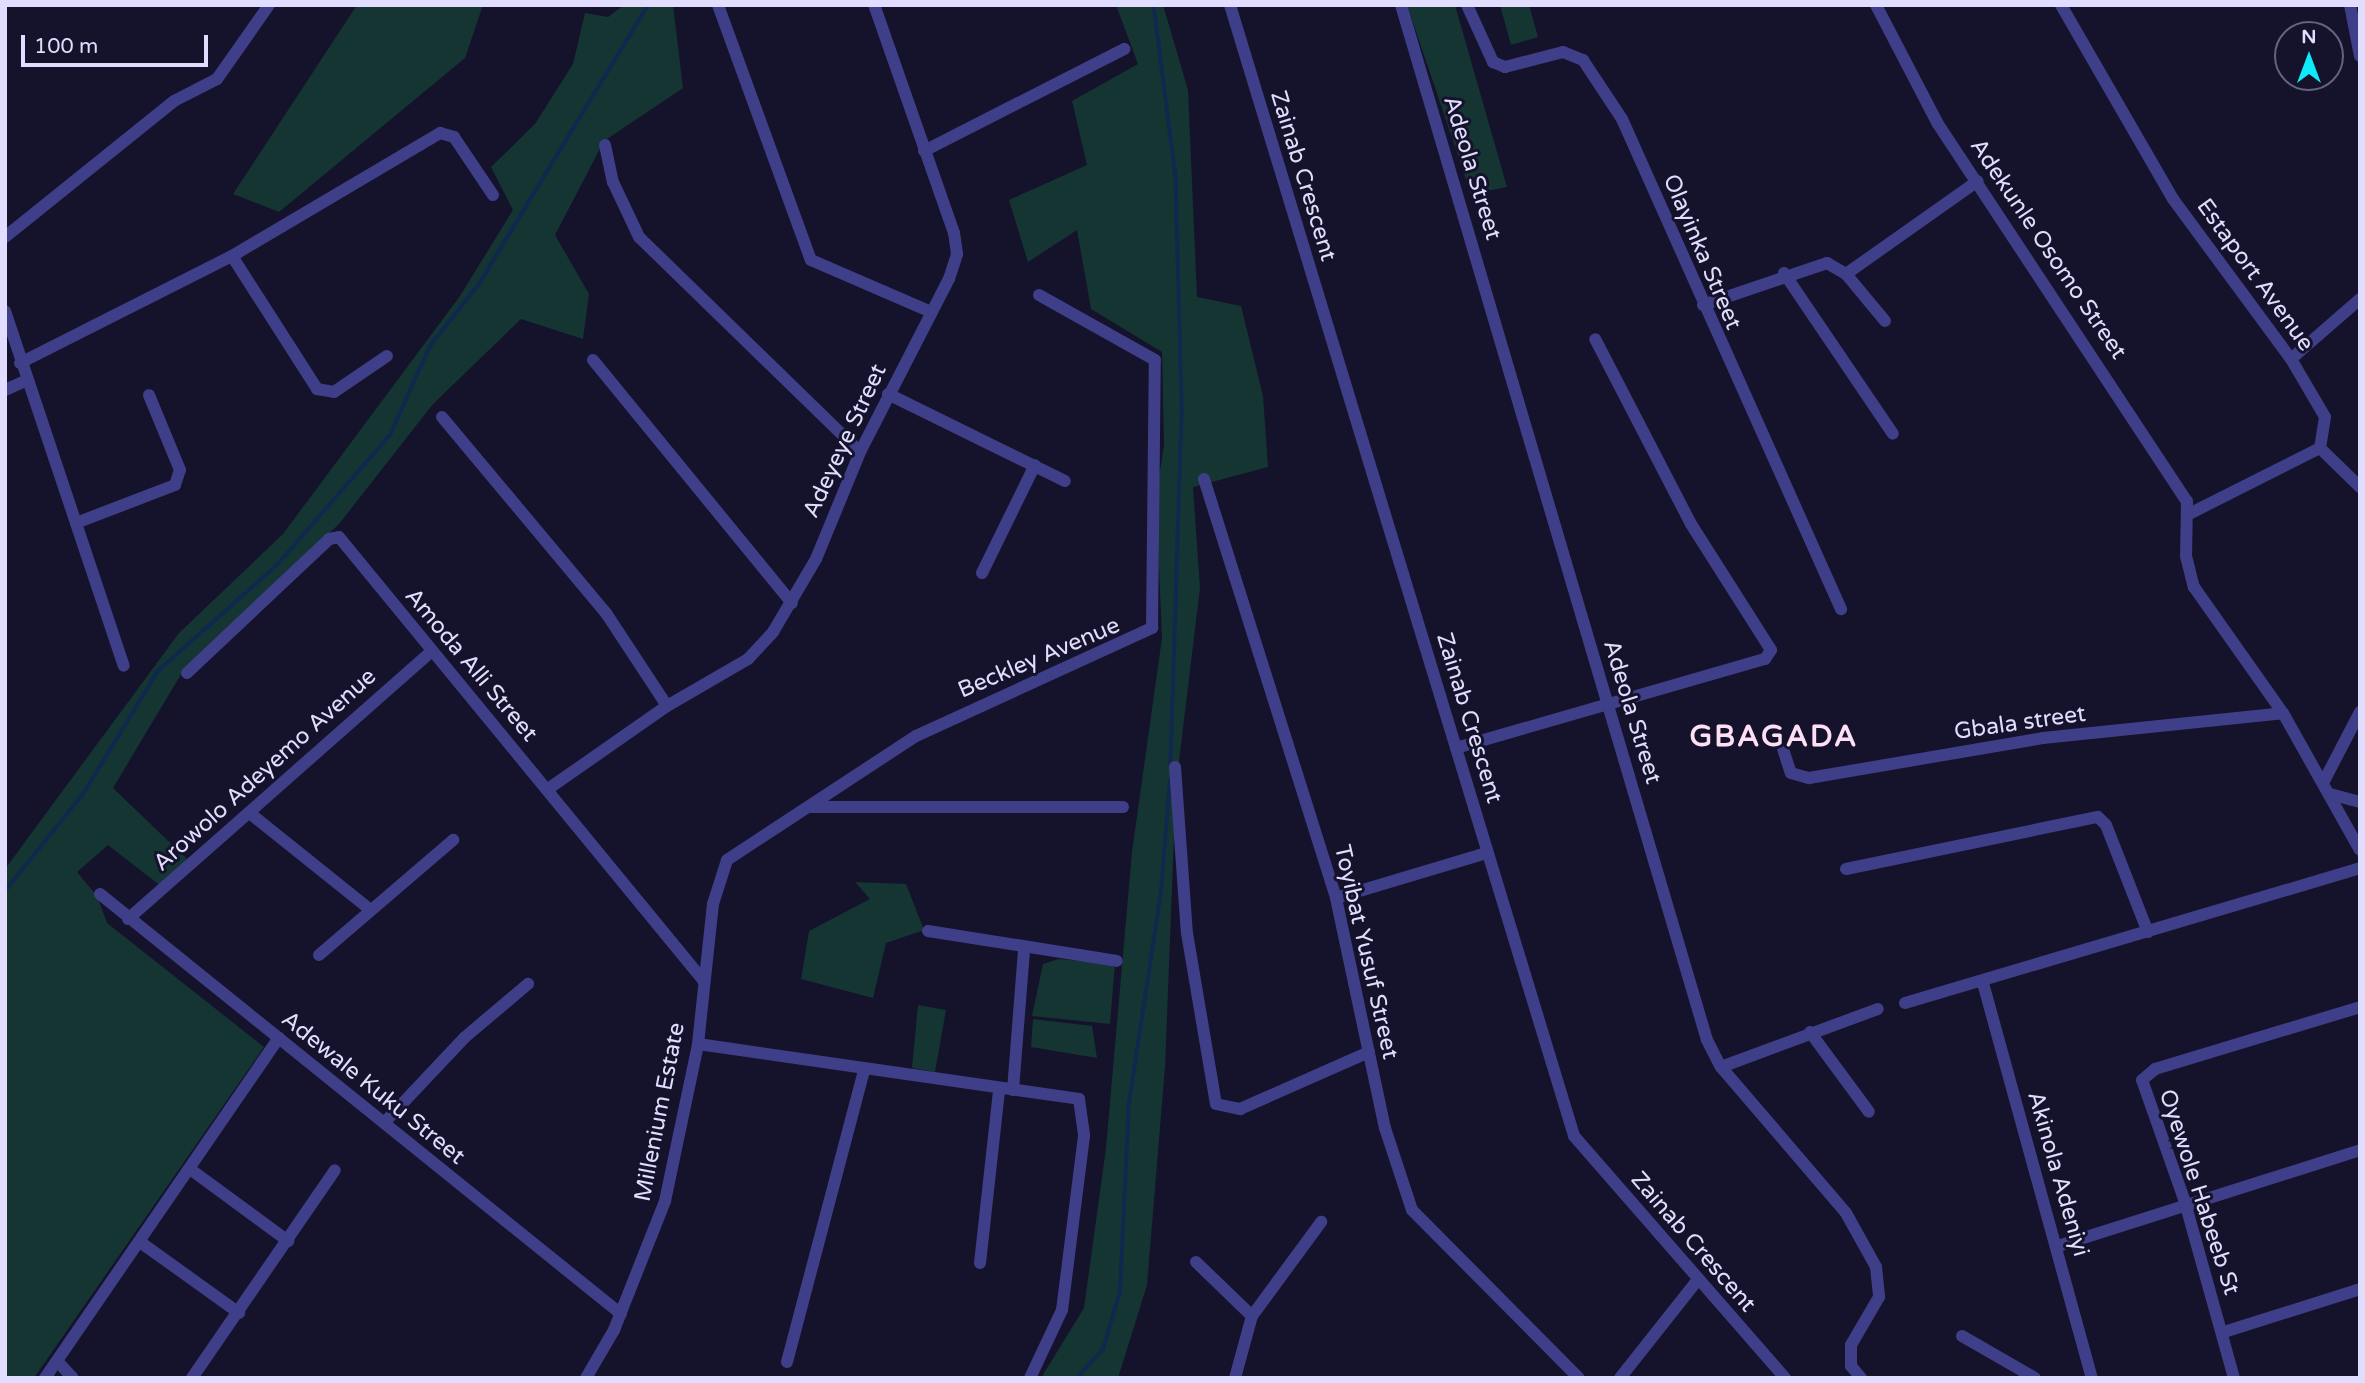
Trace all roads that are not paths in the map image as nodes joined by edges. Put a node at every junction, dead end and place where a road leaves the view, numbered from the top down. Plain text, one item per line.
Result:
1 (269, 5) edge
2 (718, 5) edge
3 (1230, 5) edge
4 (1401, 5) edge
5 (1467, 5) edge
6 (1875, 5) edge
7 (2061, 5) edge
8 (2350, 5) edge
9 (877, 7) edge
10 (1125, 49) dead end
11 (2360, 57) edge
12 (605, 145) dead end
13 (924, 151) junction
14 (1978, 181) junction
15 (493, 195) dead end
16 (5, 237) edge
17 (232, 256) junction
18 (1784, 273) junction
19 (1846, 274) junction
20 (1039, 295) dead end
21 (2360, 299) edge
22 (1703, 305) junction
23 (5, 312) edge
24 (931, 312) junction
25 (1885, 321) dead end
26 (1595, 339) dead end
27 (387, 356) dead end
28 (2291, 359) junction
29 (593, 360) dead end
30 (20, 363) junction
31 (25, 381) junction
32 (5, 390) edge
33 (888, 394) junction
34 (149, 396) dead end
35 (442, 417) dead end
36 (1893, 435) dead end
37 (2320, 448) junction
38 (860, 452) junction
39 (1035, 465) junction
40 (1204, 479) dead end
41 (1065, 481) dead end
42 (2360, 487) edge
43 (2189, 514) junction
44 (76, 523) junction
45 (982, 573) dead end
46 (792, 603) junction
47 (1841, 608) dead end
48 (431, 652) junction
49 (124, 666) dead end
50 (187, 673) dead end
51 (667, 706) junction
52 (1608, 708) junction
53 (2360, 712) edge
54 (2283, 713) junction
55 (1456, 748) junction
56 (1783, 749) dead end
57 (1175, 766) dead end
58 (2327, 788) junction
59 (548, 789) junction
60 (2360, 802) edge
61 (809, 807) junction
62 (1124, 807) dead end
63 (252, 815) junction
64 (453, 840) dead end
65 (741, 848) joint
66 (2360, 850) edge
67 (1487, 853) junction
68 (2360, 868) edge
69 (1846, 869) dead end
70 (100, 894) dead end
71 (1335, 898) junction
72 (367, 907) junction
73 (128, 919) junction
74 (928, 931) dead end
75 (2148, 932) junction
76 (1024, 951) junction
77 (318, 956) dead end
78 (1117, 961) dead end
79 (703, 981) junction
80 (1983, 983) junction
81 (528, 984) dead end
82 (1905, 1003) dead end
83 (2360, 1007) edge
84 (1878, 1009) dead end
85 (1810, 1032) junction
86 (279, 1038) junction
87 (698, 1044) junction
88 (1369, 1052) junction
89 (1721, 1067) junction
90 (864, 1071) junction
91 (999, 1090) junction
92 (1013, 1090) junction
93 (1869, 1112) dead end
94 (384, 1123) junction
95 (2360, 1150) edge
96 (190, 1169) junction
97 (335, 1170) dead end
98 (2185, 1202) junction
99 (1321, 1222) dead end
100 (288, 1241) junction
101 (140, 1242) junction
102 (2058, 1246) junction
103 (1196, 1262) dead end
104 (980, 1264) dead end
105 (1696, 1281) junction
106 (2360, 1289) edge
107 (239, 1313) junction
108 (621, 1314) junction
109 (1252, 1316) junction
110 (2224, 1332) junction
111 (1962, 1336) dead end
112 (57, 1361) junction
113 (787, 1362) dead end
114 (46, 1378) edge
115 (74, 1378) edge
116 (192, 1378) edge
117 (586, 1378) edge
118 (1030, 1378) edge
119 (1235, 1378) edge
120 (1579, 1378) edge
121 (1620, 1378) edge
122 (1785, 1378) edge
123 (1861, 1378) edge
124 (2035, 1378) edge
125 (2092, 1378) edge
126 (2234, 1378) edge

1 - 16 street
2 - 24 street
3 - 55 street, Zainab Crescent
4 - 52 street, Adeola Street
5 - 22 street, Olayinka Street
6 - 14 street, Adekunle Osomo Street
7 - 28 street, Estaport Avenue
8 - 11 street
9 - 13 street, Adeyeye Street
10 - 13 street
12 - 38 street
13 - 24 street, Adeyeye Street
14 - 19 street
14 - 43 street, Adekunle Osomo Street
15 - 17 street
17 - 27 street
17 - 30 street
18 - 19 street
18 - 22 street
18 - 36 street
19 - 25 street
20 - 61 street, Beckley Avenue
21 - 28 street
22 - 47 street, Olayinka Street
23 - 30 street
24 - 33 street, Adeyeye Street
26 - 52 street
28 - 37 street, Estaport Avenue
29 - 46 street
30 - 31 street
31 - 32 street
31 - 44 street
33 - 38 street, Adeyeye Street
33 - 39 street
34 - 44 street
35 - 51 street
37 - 42 street
37 - 43 street
38 - 46 street, Adeyeye Street
39 - 41 street
39 - 45 street
40 - 71 street, Toyibat Yusuf Street
43 - 54 street
44 - 49 street
46 - 51 street, Adeyeye Street
48 - 50 street, Amoda Alli Street
48 - 59 street, Amoda Alli Street
48 - 63 street, Arowolo Adeyemo Avenue
51 - 59 street, Adeyeye Street
52 - 55 street
52 - 89 street, Adeola Street
53 - 58 street
54 - 56 street, Gbala street
54 - 58 street
55 - 67 street, Zainab Crescent
57 - 88 street
58 - 60 street
58 - 66 street
59 - 79 street, Amoda Alli Street
61 - 62 street
61 - 65 street, Beckley Avenue
63 - 72 street
63 - 73 street, Arowolo Adeyemo Avenue
64 - 72 street
65 - 79 street, Millenium Estate
67 - 71 street
67 - 105 street, Zainab Crescent
68 - 75 street
69 - 75 street
70 - 73 street, Adewale Kuku Street
71 - 88 street, Toyibat Yusuf Street
72 - 77 street
73 - 86 street, Adewale Kuku Street
74 - 76 street
75 - 80 street
76 - 78 street
76 - 92 street
79 - 87 street, Millenium Estate
80 - 82 street
80 - 102 street, Akinola Adeniyi
81 - 94 street
83 - 98 street, Oyewole Habeeb St
84 - 85 street
85 - 89 street
85 - 93 street
86 - 94 street, Adewale Kuku Street
86 - 96 street
87 - 90 street
87 - 108 street, Millenium Estate
88 - 120 street, Toyibat Yusuf Street
89 - 123 street, Adeola Street
90 - 91 street
90 - 113 street
91 - 92 street
91 - 104 street
92 - 118 street
94 - 108 street, Adewale Kuku Street
95 - 98 street
96 - 100 street
96 - 101 street
97 - 100 street
98 - 102 street
98 - 110 street, Oyewole Habeeb St
99 - 109 street
100 - 107 street
101 - 107 street
101 - 112 street
102 - 125 street, Akinola Adeniyi
103 - 109 street
105 - 121 street
105 - 122 street, Zainab Crescent
106 - 110 street
107 - 116 street
108 - 117 street, Millenium Estate
109 - 119 street
110 - 126 street, Oyewole Habeeb St
111 - 124 street
112 - 114 street
112 - 115 street

